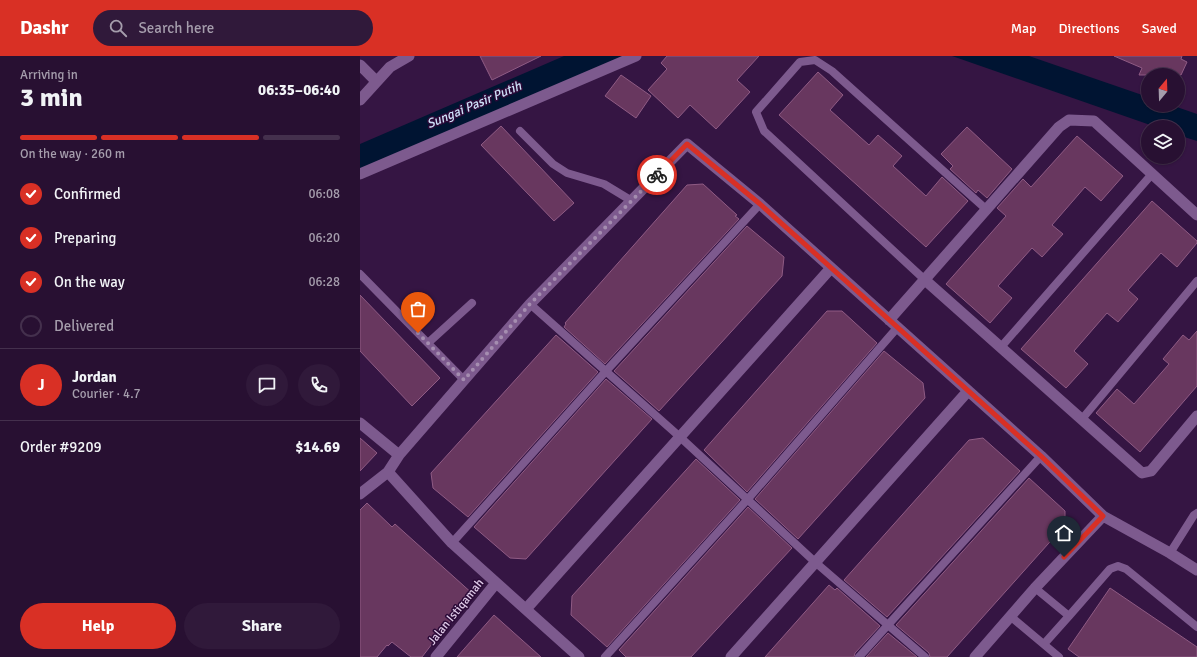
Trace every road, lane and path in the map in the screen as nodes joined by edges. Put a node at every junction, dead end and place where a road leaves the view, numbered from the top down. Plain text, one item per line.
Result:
1 (409, 56) edge
2 (636, 56) edge
3 (360, 65) edge
4 (376, 81) junction
5 (360, 100) edge
6 (520, 131) dead end
7 (360, 174) edge
8 (1152, 174) junction
9 (632, 201) junction
10 (760, 204) junction
11 (987, 210) junction
12 (1197, 215) edge
13 (831, 268) junction
14 (360, 274) edge
15 (925, 280) junction
16 (1197, 281) edge
17 (472, 302) dead end
18 (530, 304) junction
19 (893, 324) junction
20 (428, 343) junction
21 (1001, 347) junction
22 (606, 371) junction
23 (464, 380) junction
24 (968, 390) junction
25 (1197, 416) edge
26 (1082, 419) junction
27 (360, 423) edge
28 (680, 437) junction
29 (399, 455) junction
30 (1041, 456) junction
31 (388, 472) junction
32 (360, 494) edge
33 (747, 500) junction
34 (1197, 513) edge
35 (1103, 516) junction
36 (452, 543) junction
37 (1170, 553) junction
38 (814, 562) junction
39 (1197, 570) edge
40 (496, 583) junction
41 (1035, 588) junction
42 (526, 609) junction
43 (1010, 616) junction
44 (1069, 616) junction
45 (887, 624) junction
46 (1197, 627) edge
47 (1044, 644) junction
48 (436, 657) edge
49 (579, 657) edge
50 (605, 657) edge
51 (731, 657) edge
52 (859, 657) edge
53 (925, 657) edge
54 (975, 657) edge
55 (1059, 657) edge

1 - 4 street
2 - 7 street
3 - 4 street
4 - 5 street
6 - 9 lane
8 - 11 street
8 - 12 street
8 - 21 lane
9 - 10 street
9 - 18 street
10 - 13 street
10 - 22 lane
11 - 15 street
11 - 15 lane
13 - 19 street
13 - 28 street
14 - 20 lane
15 - 19 street
15 - 21 street
16 - 26 lane
17 - 20 lane
18 - 22 lane
18 - 23 street
19 - 24 street
19 - 33 lane
20 - 23 lane
21 - 26 street
22 - 28 lane
22 - 36 lane
23 - 29 street
24 - 30 street
24 - 38 street
25 - 26 street
27 - 29 street
28 - 33 lane
28 - 42 street
29 - 31 street
30 - 35 street
30 - 45 lane
31 - 32 street
31 - 36 street
33 - 38 lane
33 - 50 lane
34 - 37 lane
35 - 37 street
35 - 41 street
36 - 40 street
37 - 39 street
38 - 45 lane
38 - 51 street
40 - 42 street
40 - 48 street, Jalan Istiqamah
41 - 43 street
41 - 44 lane
42 - 49 street
43 - 47 lane
43 - 54 street
44 - 46 lane
44 - 47 lane
45 - 52 lane
45 - 53 lane
47 - 55 lane

